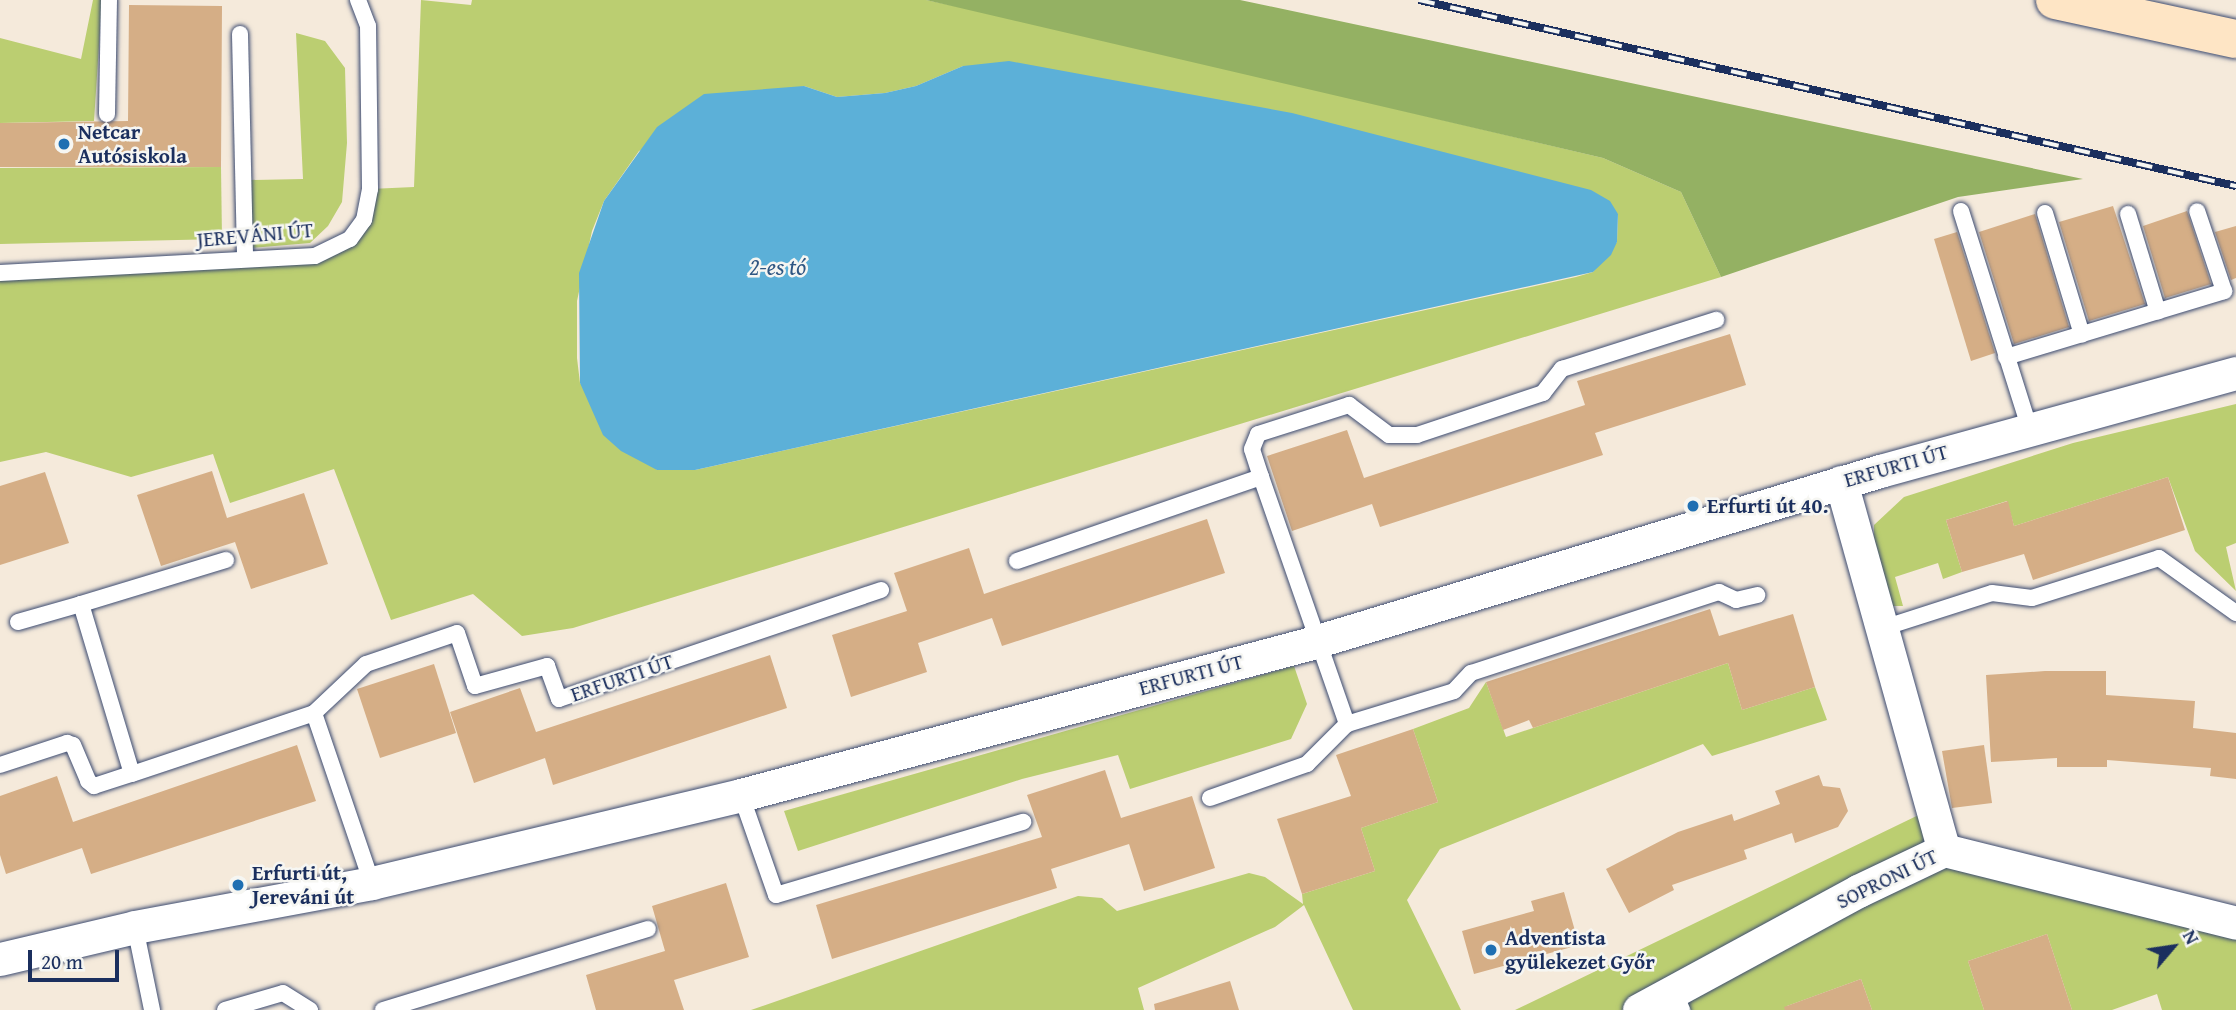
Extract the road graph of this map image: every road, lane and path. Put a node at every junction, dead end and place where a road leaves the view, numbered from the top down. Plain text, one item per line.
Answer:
1 (109, 0) edge
2 (358, 0) edge
3 (2055, 0) edge
4 (240, 34) dead end
5 (2236, 39) edge
6 (107, 114) dead end
7 (1961, 211) dead end
8 (2197, 211) dead end
9 (2045, 213) dead end
10 (2128, 214) dead end
11 (244, 259) junction
12 (0, 273) edge
13 (2158, 312) junction
14 (1716, 320) dead end
15 (2082, 335) junction
16 (2006, 357) junction
17 (2236, 373) edge
18 (2029, 427) junction
19 (1261, 477) junction
20 (1841, 482) junction
21 (226, 560) dead end
22 (1017, 561) dead end
23 (881, 590) dead end
24 (1757, 595) dead end
25 (81, 604) junction
26 (2236, 613) edge
27 (18, 622) dead end
28 (1883, 628) junction
29 (1316, 641) junction
30 (314, 713) junction
31 (1347, 724) junction
32 (0, 765) edge
33 (131, 774) junction
34 (741, 795) junction
35 (1210, 798) dead end
36 (1023, 822) dead end
37 (1944, 850) junction
38 (372, 883) junction
39 (2236, 923) edge
40 (135, 927) junction
41 (648, 929) dead end
42 (0, 958) edge
43 (1678, 1000) edge
44 (152, 1010) edge
45 (225, 1010) edge
46 (310, 1010) edge
47 (383, 1010) edge
48 (1639, 1010) edge

1 - 6 lane
2 - 11 lane, JEREVÁNI ÚT
3 - 5 street
4 - 11 lane
7 - 16 lane
8 - 13 lane
9 - 15 lane
10 - 13 lane
11 - 12 lane, JEREVÁNI ÚT
13 - 15 lane
14 - 19 lane
15 - 16 lane
16 - 18 lane
17 - 18 street, ERFURTI ÚT
18 - 20 street, ERFURTI ÚT
19 - 22 lane
19 - 29 lane
20 - 28 street
20 - 29 street, ERFURTI ÚT
21 - 25 lane
23 - 30 lane, ERFURTI ÚT
24 - 31 lane
25 - 27 lane
25 - 33 lane
26 - 28 lane
28 - 37 street
29 - 31 lane
29 - 34 street, ERFURTI ÚT
30 - 33 lane, ERFURTI ÚT
30 - 38 lane
31 - 35 lane
32 - 33 lane, ERFURTI ÚT
34 - 36 lane
34 - 38 street, ERFURTI ÚT
37 - 39 street, SOPRONI ÚT
37 - 43 street, SOPRONI ÚT
38 - 40 street, ERFURTI ÚT
40 - 42 street, ERFURTI ÚT
40 - 44 lane
41 - 47 lane
43 - 48 street, SOPRONI ÚT
45 - 46 lane

